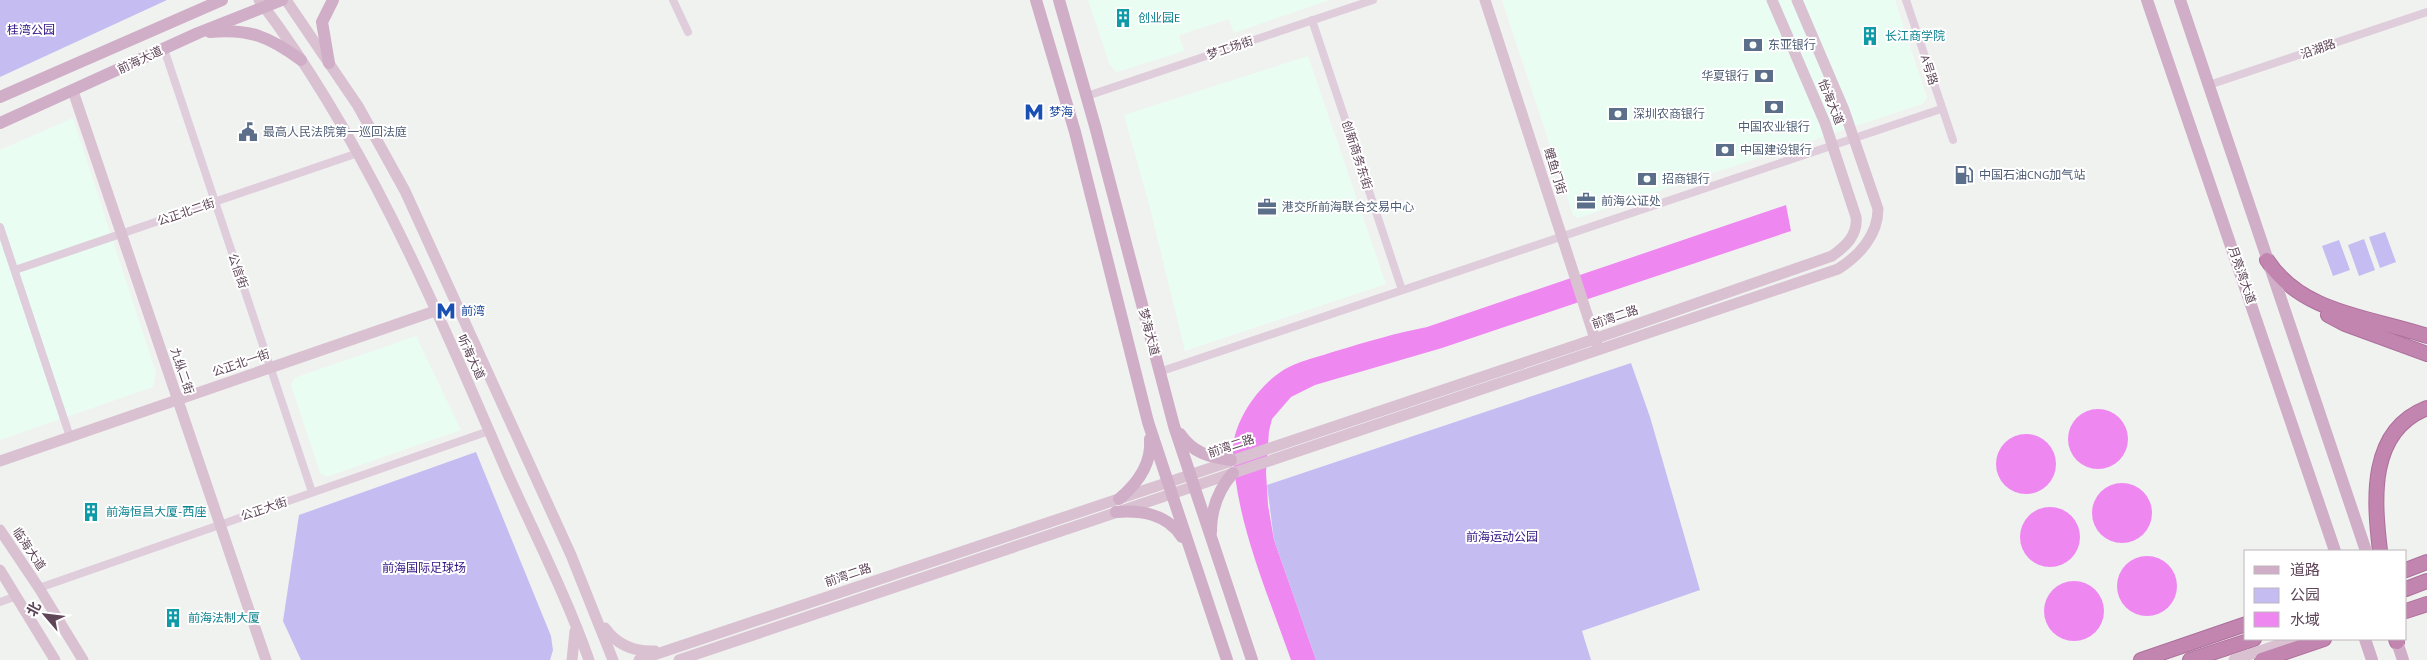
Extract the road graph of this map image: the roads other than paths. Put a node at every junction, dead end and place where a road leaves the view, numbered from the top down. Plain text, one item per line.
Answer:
1 (198, 0) edge
2 (222, 0) edge
3 (282, 0) edge
4 (286, 0) edge
5 (333, 0) edge
6 (673, 0) edge
7 (1036, 0) edge
8 (1059, 0) edge
9 (1373, 0) edge
10 (1485, 0) edge
11 (1772, 0) edge
12 (1797, 0) edge
13 (1906, 0) edge
14 (2147, 0) edge
15 (2180, 0) edge
16 (261, 3) edge
17 (2427, 12) edge
18 (186, 15) junction
19 (1312, 20) junction
20 (688, 32) dead end
21 (198, 33) junction
22 (164, 49) junction
23 (301, 60) junction
24 (329, 62) junction
25 (2209, 85) junction
26 (74, 91) junction
27 (1087, 96) junction
28 (0, 97) edge
29 (1941, 109) junction
30 (0, 123) edge
31 (1854, 138) junction
32 (1953, 140) dead end
33 (1833, 145) junction
34 (358, 153) junction
35 (215, 202) junction
36 (1878, 209) joint
37 (0, 227) edge
38 (121, 234) junction
39 (1562, 236) junction
40 (1832, 256) joint
41 (2267, 260) junction
42 (15, 270) junction
43 (1402, 290) junction
44 (2301, 294) junction
45 (435, 311) junction
46 (2427, 336) edge
47 (1597, 344) junction
48 (2427, 354) edge
49 (271, 368) junction
50 (1159, 372) junction
51 (178, 400) junction
52 (2427, 408) edge
53 (1148, 422) junction
54 (1174, 426) junction
55 (489, 430) junction
56 (70, 437) junction
57 (0, 461) edge
58 (1232, 467) junction
59 (1191, 480) junction
60 (1168, 488) junction
61 (312, 492) junction
62 (1119, 498) junction
63 (1116, 512) junction
64 (220, 524) junction
65 (0, 530) edge
66 (1187, 545) junction
67 (1214, 549) junction
68 (2335, 550) edge
69 (2366, 550) edge
70 (2380, 550) edge
71 (2427, 562) edge
72 (0, 570) edge
73 (2407, 570) edge
74 (2427, 582) edge
75 (39, 588) junction
76 (2407, 588) edge
77 (17, 596) junction
78 (0, 602) edge
79 (2427, 604) edge
80 (2407, 611) edge
81 (598, 618) junction
82 (575, 624) junction
83 (2244, 625) edge
84 (2251, 640) edge
85 (2292, 640) edge
86 (2321, 640) edge
87 (2365, 640) edge
88 (2396, 640) edge
89 (667, 650) junction
90 (55, 660) edge
91 (83, 660) edge
92 (266, 660) edge
93 (572, 660) edge
94 (589, 660) edge
95 (613, 660) edge
96 (639, 660) edge
97 (679, 660) edge
98 (1227, 660) edge
99 (1252, 660) edge
100 (2141, 660) edge
101 (2190, 660) edge
102 (2234, 660) edge
103 (2262, 660) edge
104 (2372, 660) edge
105 (2403, 660) edge

1 - 18 main road
2 - 18 main road, 前海大道
3 - 16 main road, 前海大道
4 - 24 street, 听海大道
5 - 24 main road
6 - 20 street
7 - 53 main road, 梦海大道
8 - 27 main road, 梦海大道
9 - 19 street, 梦工场街
10 - 39 street, 鲤鱼门街
11 - 33 street, 怡海大道
12 - 31 street, 怡海大道
13 - 29 street, A号路
14 - 68 main road, 月亮湾大道
15 - 25 main road
16 - 21 main road, 前海大道
16 - 23 street, 听海大道
17 - 25 street, 沿湖路
18 - 28 main road, 前海大道
19 - 27 street, 梦工场街
19 - 43 street, 创新商务东街
21 - 22 main road, 前海大道
21 - 23 main road
22 - 26 main road, 前海大道
22 - 35 street, 公信街
23 - 34 street, 听海大道
24 - 81 street, 听海大道
25 - 41 main road
26 - 30 main road, 前海大道
26 - 38 street, 九纵二街
27 - 50 main road, 梦海大道
29 - 31 street
29 - 32 street, A号路
31 - 33 street
31 - 36 street, 怡海大道
33 - 39 street
33 - 40 street, 怡海大道
34 - 35 street, 公正北二街
34 - 45 street, 听海大道
35 - 38 street, 公正北二街
35 - 49 street, 公信街
36 - 47 street, 前湾二路
37 - 42 street
38 - 42 street, 公正北二街
38 - 51 street, 九纵二街
39 - 43 street
39 - 47 street, 鲤鱼门街
40 - 47 street, 前湾二路
41 - 44 highway
41 - 69 main road
42 - 56 street
43 - 50 street
44 - 46 highway
44 - 48 highway
45 - 49 street, 公正北一街
45 - 55 street, 听海大道
47 - 58 street, 前湾二路
47 - 58 street, 前湾二路
49 - 51 street, 公正北一街
49 - 61 street, 公信街
50 - 54 main road, 梦海大道
51 - 56 street, 公正北一街
51 - 64 street, 九纵二街
52 - 70 highway
53 - 60 main road, 梦海大道
53 - 62 main road
54 - 58 main road
54 - 59 main road, 梦海大道
55 - 61 street, 公正大街
55 - 82 street, 听海大道
56 - 57 street, 公正北一街
58 - 59 street, 前湾二路
58 - 67 main road
59 - 60 street, 前湾二路
59 - 67 main road, 梦海大道
60 - 62 street, 前湾二路
60 - 63 street, 前湾二路
60 - 66 main road, 梦海大道
61 - 64 street, 公正大街
62 - 89 street, 前湾二路
63 - 66 main road
63 - 97 street, 前湾二路
64 - 75 street, 公正大街
64 - 92 street, 九纵二街
65 - 75 street, 临海大道
66 - 98 main road, 梦海大道
67 - 99 main road, 梦海大道
71 - 73 highway
72 - 77 street
74 - 76 highway
75 - 91 street, 临海大道
77 - 78 street
77 - 90 street
79 - 80 highway
81 - 89 street
81 - 95 street, 听海大道
82 - 93 street
82 - 94 street, 听海大道
83 - 100 highway
84 - 101 highway
85 - 102 street
86 - 103 highway
87 - 104 main road
88 - 105 main road
89 - 96 street, 前湾二路

